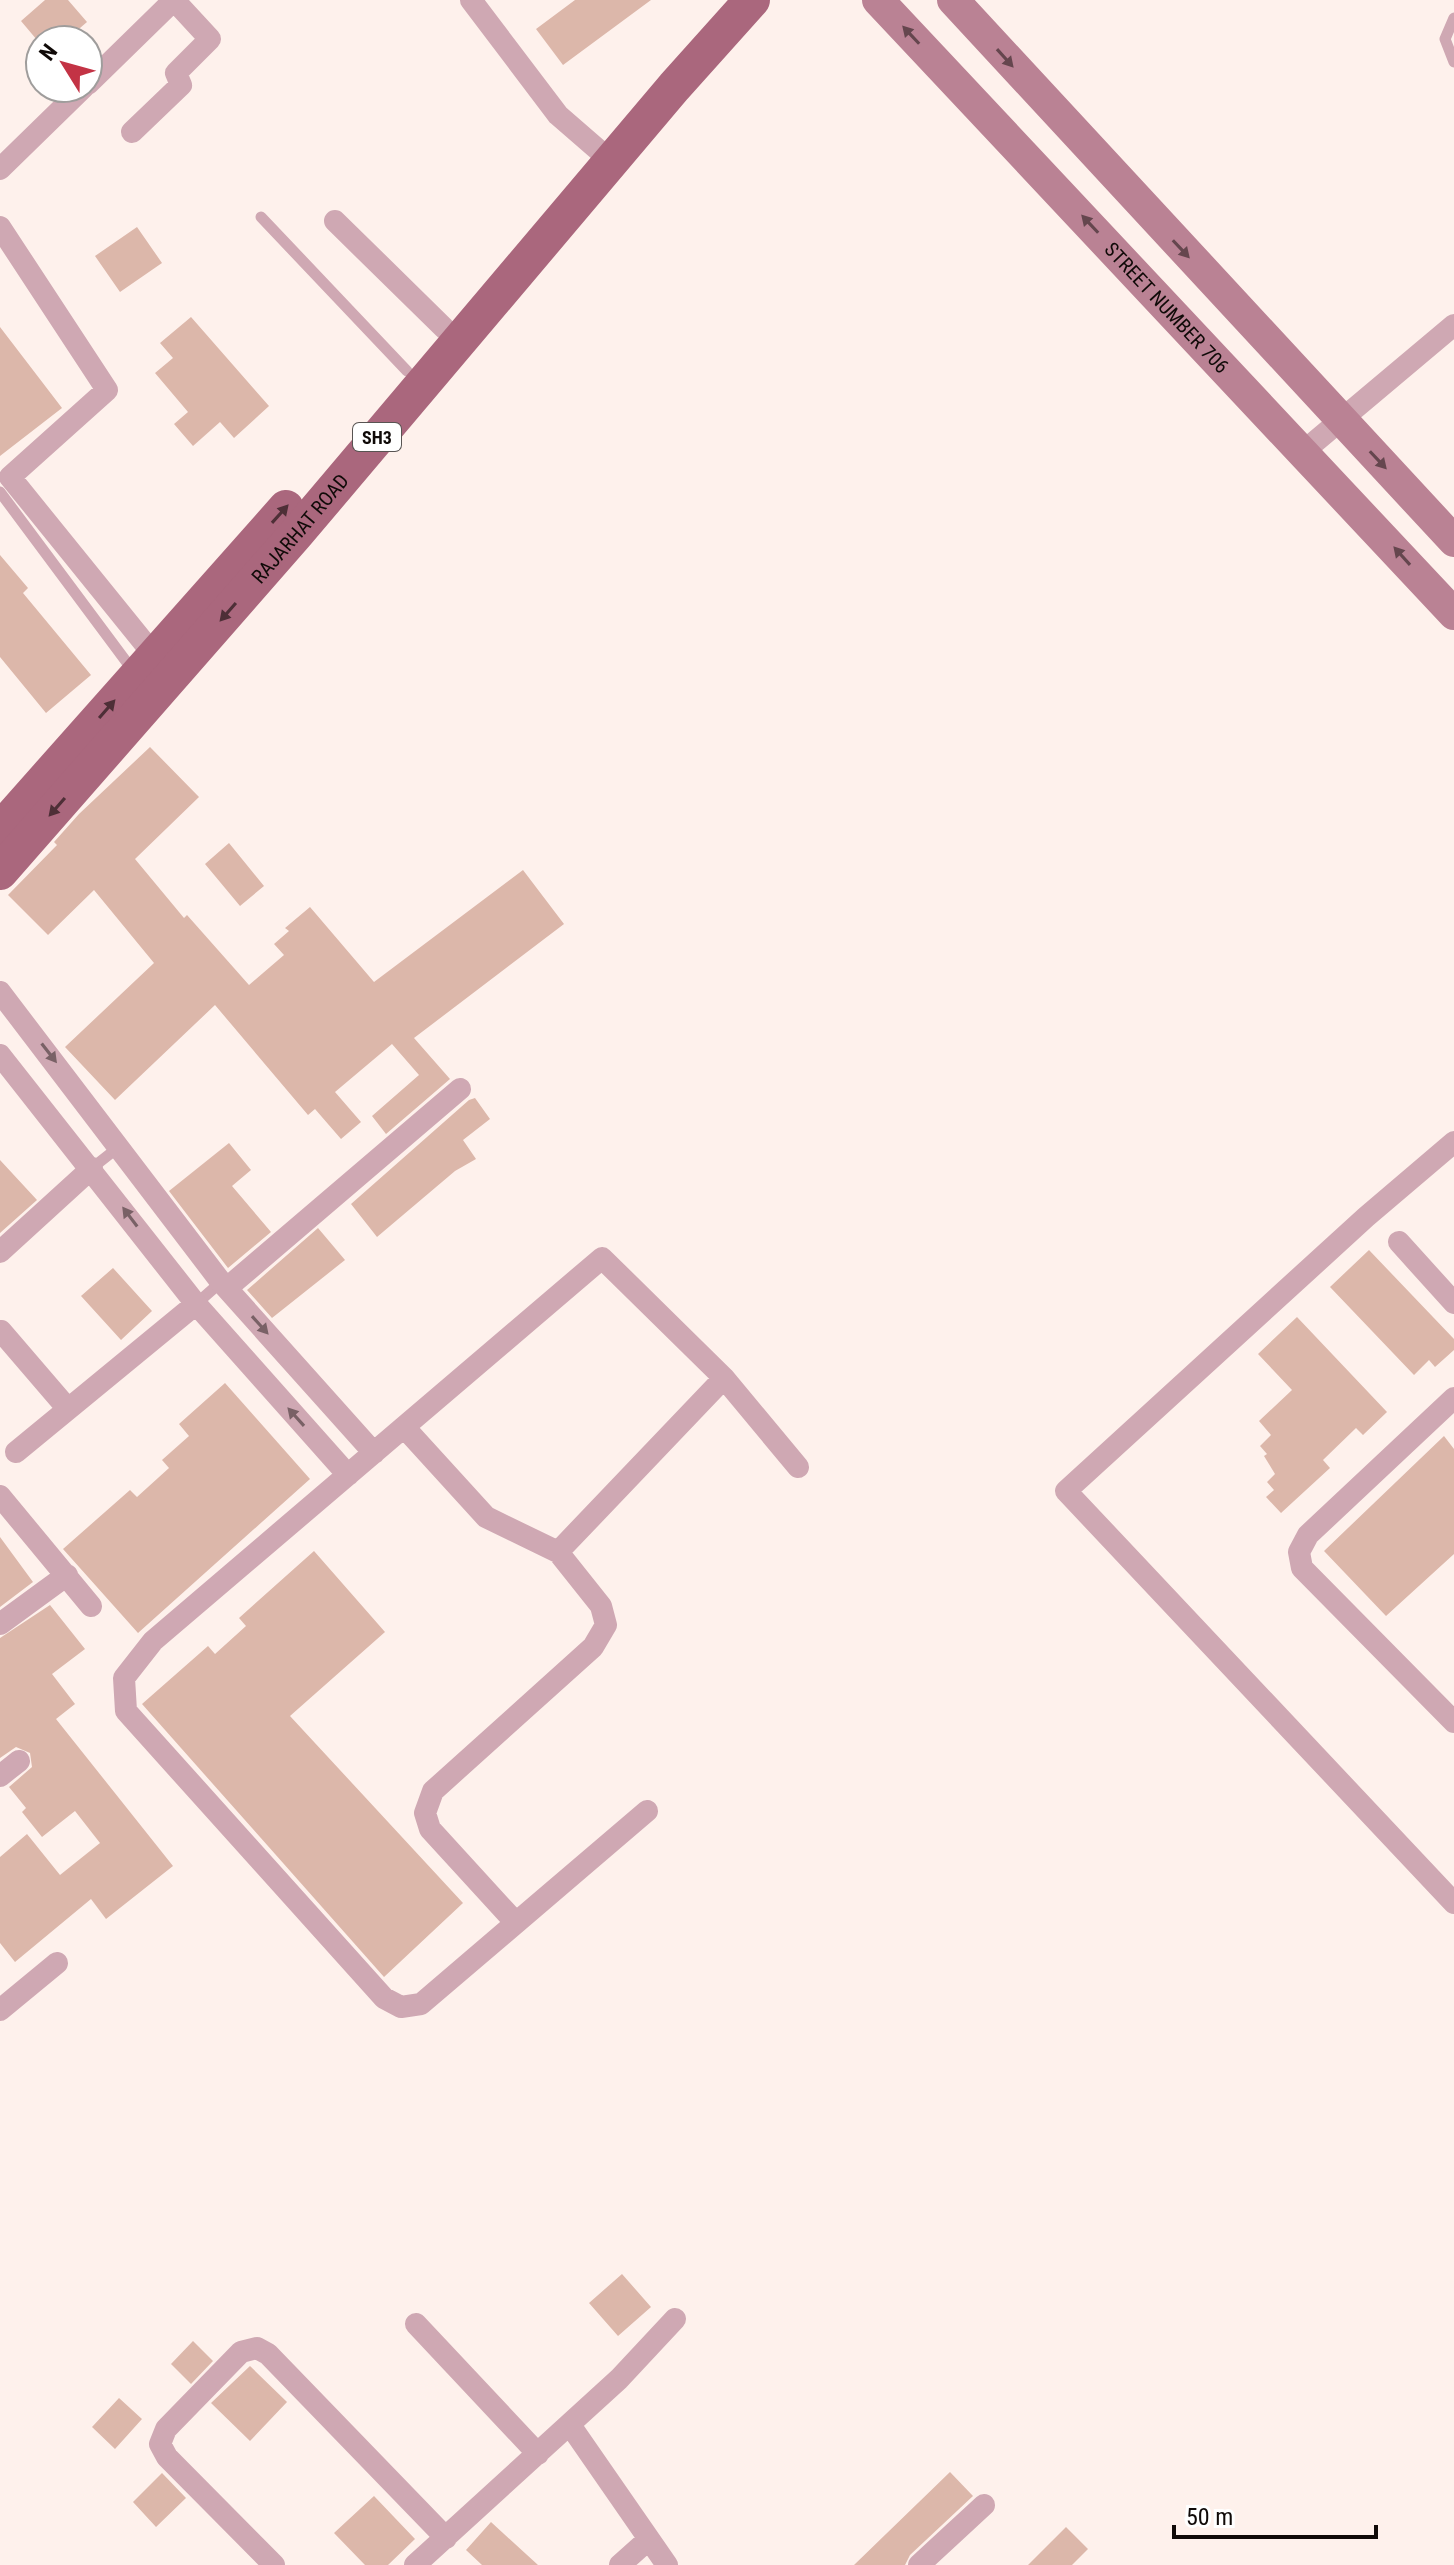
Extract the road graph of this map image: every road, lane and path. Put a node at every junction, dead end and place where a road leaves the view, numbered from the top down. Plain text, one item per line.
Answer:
1 (174, 0) edge
2 (471, 0) edge
3 (722, 0) edge
4 (752, 0) edge
5 (878, 0) edge
6 (953, 0) edge
7 (1454, 18) edge
8 (1454, 62) edge
9 (104, 68) edge
10 (67, 104) edge
11 (132, 132) dead end
12 (604, 155) junction
13 (0, 169) edge
14 (261, 217) dead end
15 (335, 221) dead end
16 (0, 227) edge
17 (1454, 325) edge
18 (444, 328) junction
19 (407, 371) junction
20 (1341, 420) junction
21 (1304, 451) junction
22 (0, 492) edge
23 (1454, 541) edge
24 (1454, 614) edge
25 (145, 665) junction
26 (0, 830) edge
27 (0, 872) edge
28 (0, 992) edge
29 (8, 1019) edge
30 (0, 1055) edge
31 (460, 1089) dead end
32 (1454, 1142) edge
33 (121, 1146) junction
34 (92, 1168) junction
35 (1399, 1242) dead end
36 (0, 1252) edge
37 (224, 1285) junction
38 (1454, 1303) edge
39 (196, 1304) junction
40 (1, 1331) edge
41 (724, 1378) junction
42 (1454, 1398) edge
43 (68, 1409) junction
44 (404, 1427) junction
45 (16, 1452) dead end
46 (374, 1453) junction
47 (798, 1467) dead end
48 (348, 1475) junction
49 (0, 1496) edge
50 (558, 1552) junction
51 (67, 1575) junction
52 (91, 1606) dead end
53 (0, 1624) edge
54 (1454, 1722) edge
55 (19, 1761) dead end
56 (0, 1776) edge
57 (647, 1811) dead end
58 (1454, 1903) edge
59 (516, 1923) junction
60 (57, 1963) dead end
61 (0, 2010) edge
62 (675, 2319) dead end
63 (416, 2324) dead end
64 (570, 2425) junction
65 (538, 2454) junction
66 (984, 2505) dead end
67 (446, 2538) junction
68 (649, 2539) junction
69 (274, 2565) edge
70 (415, 2565) edge
71 (620, 2565) edge
72 (667, 2565) edge
73 (919, 2565) edge

1 - 9 street
1 - 11 street
2 - 12 street
3 - 12 main road, RAJARHAT ROAD / SH3
4 - 12 main road, RAJARHAT ROAD / SH3
21 -> 5 street, STREET NUMBER 706
6 -> 20 street
7 - 8 lane
10 - 13 street
12 - 18 main road, RAJARHAT ROAD / SH3
12 -> 27 main road, RAJARHAT ROAD / SH3
14 - 19 lane
15 - 18 street
16 - 25 street
17 - 20 street
18 - 19 main road, RAJARHAT ROAD / SH3
25 -> 19 main road, RAJARHAT ROAD / SH3
20 - 21 street
20 -> 23 street
24 -> 21 street, STREET NUMBER 706
22 - 25 lane
26 -> 25 main road, RAJARHAT ROAD / SH3
28 - 29 street
29 -> 33 street
30 - 34 street
31 - 37 street
32 - 58 street
33 - 34 lane
33 - 37 street
34 - 36 street
39 -> 34 street
35 - 38 street
37 - 39 lane
37 -> 46 street
39 - 43 street
48 -> 39 street
40 - 43 street
41 - 44 street
41 - 47 street
41 - 50 street
42 - 54 street
43 - 45 street
44 - 46 street
44 - 50 street
46 - 48 street
48 - 59 street
49 - 51 street
50 - 59 street
51 - 52 street
51 - 53 street
55 - 56 street
57 - 59 street
60 - 61 street
62 - 64 street
63 - 65 street
64 - 65 street
64 - 68 street
65 - 67 street
66 - 73 street
67 - 69 street
67 - 70 street
68 - 71 street
68 - 72 street

